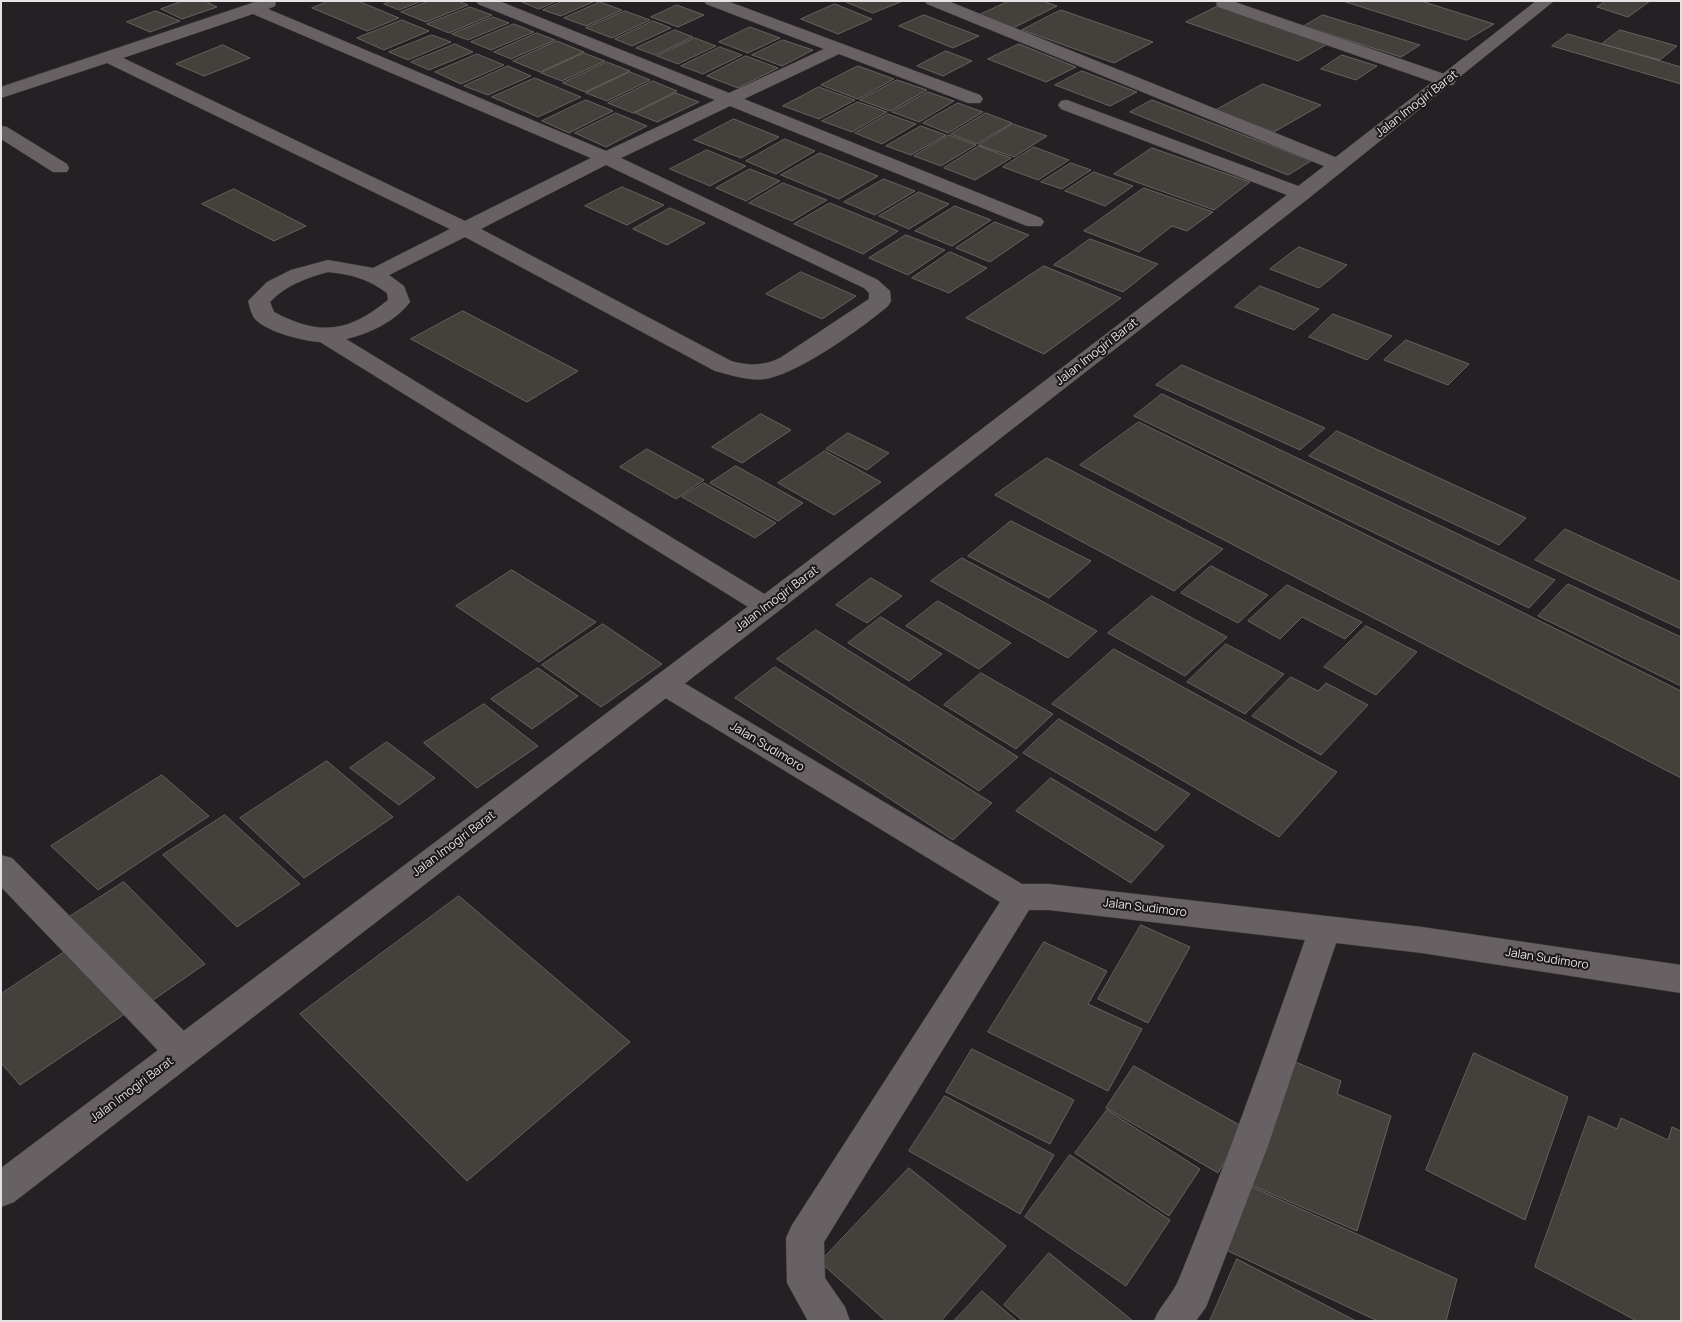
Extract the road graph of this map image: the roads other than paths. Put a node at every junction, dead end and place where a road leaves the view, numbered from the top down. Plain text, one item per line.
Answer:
1 (273, 1) edge
2 (484, 1) edge
3 (712, 1) edge
4 (932, 1) edge
5 (974, 1) edge
6 (1546, 1) edge
7 (1224, 4) dead end
8 (253, 8) junction
9 (953, 10) junction
10 (837, 48) junction
11 (108, 57) junction
12 (1447, 81) junction
13 (1, 93) edge
14 (974, 99) dead end
15 (729, 100) junction
16 (1067, 105) dead end
17 (1, 131) edge
18 (606, 158) junction
19 (1338, 165) junction
20 (60, 168) dead end
21 (1302, 194) junction
22 (1034, 222) dead end
23 (466, 228) junction
24 (376, 274) junction
25 (328, 336) junction
26 (767, 607) junction
27 (664, 684) junction
28 (1, 867) edge
29 (1020, 897) junction
30 (1325, 929) junction
31 (1681, 979) edge
32 (182, 1052) junction
33 (1, 1190) edge
34 (831, 1321) edge
35 (1173, 1321) edge

1 - 8 street
2 - 15 street
3 - 10 street
4 - 9 street
5 - 9 street
6 - 12 street, Jalan Imogiri Barat
7 - 12 street
8 - 11 street
8 - 18 street
9 - 19 street
10 - 14 street
10 - 15 street
11 - 13 street
11 - 23 street
12 - 19 street, Jalan Imogiri Barat
15 - 18 street
15 - 22 street
16 - 21 street
17 - 20 street
18 - 23 street
18 - 23 street
19 - 21 street, Jalan Imogiri Barat
21 - 26 street, Jalan Imogiri Barat
23 - 24 street
24 - 25 street
24 - 25 street
25 - 26 street
26 - 27 street, Jalan Imogiri Barat
27 - 29 street, Jalan Sudimoro
27 - 32 street, Jalan Imogiri Barat
28 - 32 street
29 - 30 street, Jalan Sudimoro
29 - 34 street
30 - 31 street, Jalan Sudimoro
30 - 35 street
32 - 33 street, Jalan Imogiri Barat

